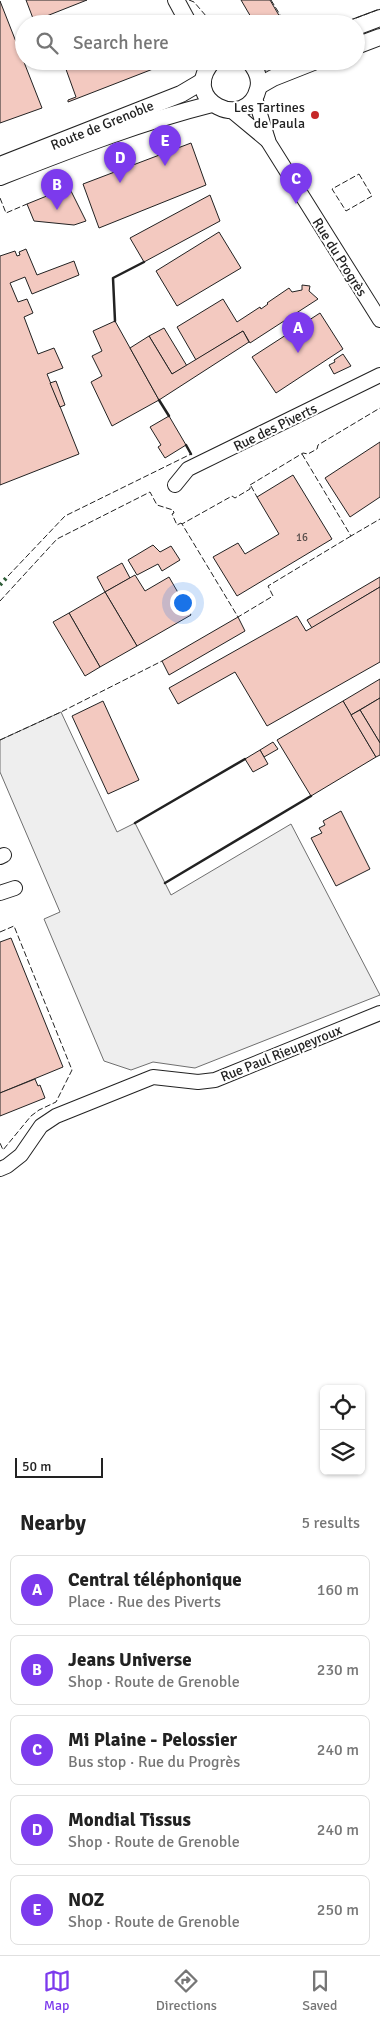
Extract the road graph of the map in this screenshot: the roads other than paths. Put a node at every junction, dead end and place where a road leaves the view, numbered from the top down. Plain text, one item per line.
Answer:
1 (380, 18) edge
2 (365, 24) edge
3 (380, 37) edge
4 (365, 43) edge
5 (205, 70) edge
6 (207, 70) edge
7 (256, 70) edge
8 (293, 70) edge
9 (257, 92) junction
10 (212, 104) junction
11 (232, 111) junction
12 (269, 143) junction
13 (0, 165) edge
14 (0, 177) edge
15 (380, 320) edge
16 (380, 375) edge
17 (175, 485) dead end
18 (15, 888) dead end
19 (0, 893) edge
20 (380, 1013) edge
21 (0, 1169) edge

1 - 2 main road
3 - 4 main road
5 - 13 main road, Route de Grenoble
6 - 10 main road
7 - 9 main road
8 - 9 main road
9 - 11 main road
9 - 12 street, Rue du Progrès
10 - 11 main road
10 - 14 main road, Route de Grenoble
11 - 12 street, Rue du Progrès
12 - 15 street, Rue du Progrès
16 - 17 street, Rue des Piverts
18 - 19 street
20 - 21 street, Rue Paul Rieupeyroux

